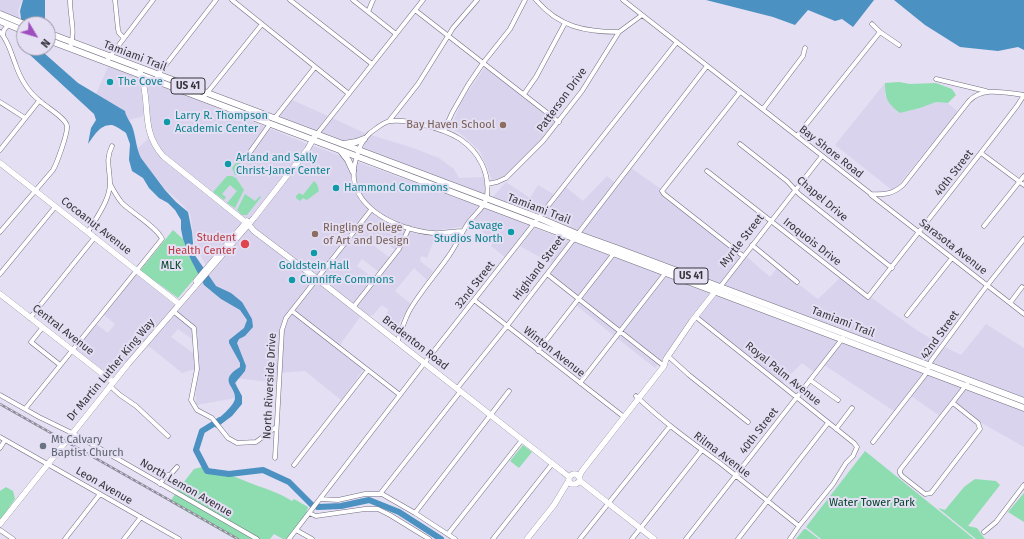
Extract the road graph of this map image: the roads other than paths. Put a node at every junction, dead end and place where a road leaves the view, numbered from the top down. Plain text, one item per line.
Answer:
1 (70, 0) edge
2 (115, 0) edge
3 (153, 0) edge
4 (216, 0) edge
5 (232, 0) edge
6 (290, 0) edge
7 (353, 0) edge
8 (372, 0) edge
9 (423, 0) edge
10 (477, 0) edge
11 (525, 0) edge
12 (536, 0) edge
13 (623, 0) edge
14 (415, 10) junction
15 (368, 12) junction
16 (0, 14) edge
17 (642, 15) junction
18 (0, 21) edge
19 (16, 23) edge
20 (565, 23) junction
21 (262, 24) junction
22 (872, 24) dead end
23 (8, 25) junction
24 (16, 26) edge
25 (619, 32) junction
26 (880, 32) junction
27 (1, 34) edge
28 (396, 34) junction
29 (448, 35) junction
30 (56, 37) edge
31 (123, 37) junction
32 (56, 42) edge
33 (676, 42) junction
34 (71, 45) junction
35 (899, 45) dead end
36 (805, 48) dead end
37 (108, 59) junction
38 (483, 62) junction
39 (372, 64) junction
40 (708, 66) junction
41 (137, 67) junction
42 (315, 67) junction
43 (132, 71) junction
44 (141, 75) junction
45 (156, 77) junction
46 (936, 80) dead end
47 (144, 86) junction
48 (989, 91) junction
49 (740, 92) junction
50 (349, 94) junction
51 (524, 94) junction
52 (1024, 95) edge
53 (205, 96) junction
54 (39, 101) junction
55 (0, 102) edge
56 (764, 109) junction
57 (26, 118) junction
58 (272, 121) junction
59 (389, 121) junction
60 (559, 122) junction
61 (444, 131) junction
62 (798, 136) junction
63 (315, 137) junction
64 (364, 139) junction
65 (740, 144) dead end
66 (112, 146) dead end
67 (341, 147) junction
68 (0, 150) edge
69 (357, 153) junction
70 (981, 153) junction
71 (248, 155) dead end
72 (822, 156) junction
73 (0, 163) edge
74 (353, 171) junction
75 (707, 171) dead end
76 (1024, 176) edge
77 (1020, 182) junction
78 (110, 184) junction
79 (487, 184) junction
80 (1024, 185) edge
81 (795, 189) junction
82 (35, 191) junction
83 (871, 194) junction
84 (485, 202) junction
85 (55, 207) junction
86 (371, 210) junction
87 (537, 221) junction
88 (770, 221) junction
89 (247, 223) junction
90 (984, 226) dead end
91 (409, 228) junction
92 (464, 231) junction
93 (0, 232) edge
94 (88, 232) junction
95 (920, 233) junction
96 (576, 236) junction
97 (95, 238) junction
98 (1024, 239) edge
99 (752, 245) junction
100 (615, 251) junction
101 (743, 256) junction
102 (952, 258) junction
103 (892, 268) junction
104 (136, 270) junction
105 (668, 270) junction
106 (0, 274) edge
107 (547, 274) junction
108 (318, 278) junction
109 (797, 282) dead end
110 (987, 286) junction
111 (1022, 287) dead end
112 (718, 289) junction
113 (0, 294) edge
114 (868, 297) joint
115 (579, 299) junction
116 (474, 300) junction
117 (1010, 303) junction
118 (179, 304) junction
119 (355, 305) junction
120 (173, 311) junction
121 (292, 311) junction
122 (1024, 314) edge
123 (907, 315) dead end
124 (696, 317) junction
125 (30, 318) junction
126 (507, 326) junction
127 (43, 328) junction
128 (620, 331) junction
129 (844, 337) junction
130 (398, 340) junction
131 (71, 350) junction
132 (538, 351) junction
133 (667, 358) junction
134 (425, 362) junction
135 (60, 365) junction
136 (662, 365) junction
137 (928, 368) junction
138 (368, 370) junction
139 (810, 380) junction
140 (580, 383) junction
141 (967, 383) junction
142 (112, 384) junction
143 (459, 389) junction
144 (509, 391) dead end
145 (0, 395) edge
146 (400, 395) junction
147 (638, 397) junction
148 (796, 397) junction
149 (838, 400) dead end
150 (1024, 401) edge
151 (952, 403) junction
152 (852, 408) dead end
153 (1024, 408) edge
154 (25, 409) junction
155 (491, 414) junction
156 (622, 416) junction
157 (748, 422) dead end
158 (828, 423) junction
159 (670, 426) junction
160 (276, 427) junction
161 (836, 429) junction
162 (72, 433) junction
163 (168, 436) dead end
164 (0, 438) edge
165 (5, 440) junction
166 (522, 440) junction
167 (873, 442) dead end
168 (0, 448) edge
169 (702, 450) junction
170 (275, 458) dead end
171 (47, 464) junction
172 (552, 464) junction
173 (294, 465) dead end
174 (177, 468) dead end
175 (735, 475) junction
176 (571, 476) junction
177 (577, 482) junction
178 (160, 484) junction
179 (1024, 485) edge
180 (100, 494) junction
181 (380, 494) junction
182 (320, 499) junction
183 (768, 501) junction
184 (607, 505) junction
185 (554, 506) junction
186 (309, 513) junction
187 (415, 513) junction
188 (141, 517) junction
189 (0, 524) edge
190 (799, 526) junction
191 (0, 530) edge
192 (296, 530) junction
193 (640, 530) junction
194 (984, 532) dead end
195 (448, 534) junction
196 (12, 539) edge
197 (65, 539) edge
198 (124, 539) edge
199 (178, 539) edge
200 (257, 539) edge
201 (289, 539) edge
202 (312, 539) edge
203 (429, 539) edge
204 (455, 539) edge
205 (493, 539) edge
206 (527, 539) edge
207 (580, 539) edge
208 (632, 539) edge
209 (649, 539) edge
210 (654, 539) edge
211 (686, 539) edge
212 (738, 539) edge
213 (790, 539) edge

1 - 34 street
2 - 31 street
3 - 31 street
4 - 45 street
5 - 21 street
6 - 39 street
7 - 15 street
8 - 15 street
9 - 14 street
10 - 29 street
11 - 38 street
12 - 20 street
13 - 17 street, Bay Shore Road
14 - 28 street
14 - 29 street
15 - 28 street
16 - 19 main road
17 - 25 street, Patterson Drive
17 - 33 street, Bay Shore Road
18 - 23 main road
20 - 25 street
20 - 51 street
21 - 42 street
21 - 53 street
22 - 26 street
23 - 24 main road
23 - 27 street
25 - 60 street, Patterson Drive
26 - 35 street
26 - 62 street
27 - 54 street
28 - 39 street
29 - 38 street
29 - 59 street
30 - 34 main road, Tamiami Trail / US 41
31 - 37 street
32 - 34 main road, Tamiami Trail / US 41
33 - 40 street, Bay Shore Road
33 - 87 street, 32nd Street
34 - 37 main road, Tamiami Trail / US 41
36 - 56 street
37 - 41 main road, Tamiami Trail / US 41
37 - 43 main road, Tamiami Trail / US 41
38 - 51 street
38 - 61 street
39 - 50 street
40 - 49 street, Bay Shore Road
40 - 96 street, Highland Street
41 - 44 street, Bradenton Road
41 - 45 main road, Tamiami Trail / US 41
42 - 50 street
42 - 58 street
43 - 44 main road, Tamiami Trail / US 41
43 - 47 street
44 - 45 main road, Tamiami Trail / US 41
44 - 47 street, Bradenton Road
45 - 53 main road, Tamiami Trail / US 41
46 - 48 street
47 - 89 street, Bradenton Road
48 - 52 street
48 - 83 street
49 - 56 street, Bay Shore Road
49 - 101 street
50 - 63 street
51 - 60 street
52 - 70 street, 40th Street
53 - 58 main road, Tamiami Trail / US 41
53 - 58 main road, Tamiami Trail / US 41
54 - 57 street
54 - 82 street
55 - 57 street
56 - 62 street, Bay Shore Road
57 - 68 street
58 - 63 main road, Tamiami Trail / US 41
58 - 63 main road, Tamiami Trail / US 41
58 - 71 street
59 - 61 street
59 - 64 street
60 - 79 street, Patterson Drive
61 - 79 street
62 - 72 street, Bay Shore Road
63 - 67 main road, Tamiami Trail / US 41
63 - 89 street, Dr Martin Luther King Way
64 - 67 main road
64 - 69 street
65 - 81 street, Chapel Drive
66 - 78 street
67 - 69 main road, Tamiami Trail / US 41
67 - 74 main road
69 - 74 street
69 - 84 main road, Tamiami Trail / US 41
70 - 77 street
70 - 95 street, 40th Street
72 - 81 street, Myrtle Street
72 - 83 street, Bay Shore Road
73 - 82 street, Cocoanut Avenue
74 - 86 street
75 - 88 street, Iroquois Drive
76 - 77 street
77 - 80 street
77 - 90 street
78 - 94 street
78 - 104 street
79 - 84 street
81 - 88 street, Myrtle Street
81 - 103 street, Chapel Drive
82 - 85 street, Cocoanut Avenue
82 - 93 street
83 - 95 street, Sarasota Avenue
84 - 87 main road, Tamiami Trail / US 41
84 - 92 street
85 - 94 street, Cocoanut Avenue
85 - 106 street
86 - 91 street
86 - 108 street, North Riverside Drive
87 - 96 main road, Tamiami Trail / US 41
87 - 116 street, 32nd Street
88 - 99 street, Myrtle Street
88 - 114 street, Iroquois Drive
89 - 108 street, Bradenton Road
89 - 118 street, Dr Martin Luther King Way
91 - 92 street
91 - 119 street
92 - 130 street
94 - 97 street, Cocoanut Avenue
95 - 102 street, Sarasota Avenue
95 - 103 street, 40th Street
96 - 100 main road, Tamiami Trail / US 41
96 - 107 street, Highland Street
97 - 104 street, Cocoanut Avenue
97 - 125 street
98 - 110 street, 42nd Street
99 - 101 street, Myrtle Street
99 - 109 street
100 - 105 main road, Tamiami Trail / US 41
100 - 115 street
101 - 112 street, Myrtle Street
102 - 110 street, Sarasota Avenue
102 - 123 street
103 - 114 street, 40th Street
104 - 118 street, Cocoanut Avenue
104 - 131 street
105 - 112 main road, Tamiami Trail / US 41
105 - 128 street
107 - 115 street
107 - 126 street, Highland Street
108 - 119 street, Bradenton Road
108 - 121 street, North Riverside Drive
108 - 130 street, Bradenton Road
110 - 117 street, Sarasota Avenue
110 - 137 street, 42nd Street
111 - 117 street
112 - 124 street, Myrtle Street
112 - 129 main road, Tamiami Trail / US 41
113 - 125 street, Central Avenue
115 - 128 street
115 - 132 street
116 - 126 street, Winton Avenue
116 - 134 street, 32nd Street
117 - 122 street, Sarasota Avenue
118 - 120 street, Dr Martin Luther King Way
119 - 130 street, Bradenton Road
120 - 142 street, Dr Martin Luther King Way
120 - 160 street
121 - 138 street
121 - 160 street, North Riverside Drive
124 - 133 street, Myrtle Street
124 - 148 street, Royal Palm Avenue
125 - 127 street, Central Avenue
126 - 132 street, Winton Avenue
126 - 143 street, Highland Street
127 - 131 street, Central Avenue
127 - 135 street
128 - 136 street
128 - 140 street
129 - 137 main road, Tamiami Trail / US 41
129 - 139 street, 40th Street
130 - 134 street, Bradenton Road
131 - 135 street
131 - 142 street, Central Avenue
132 - 140 street, Winton Avenue
133 - 136 street, Myrtle Street
133 - 157 street
134 - 143 street, Bradenton Road
134 - 146 street, 32nd Street
135 - 154 street
136 - 147 street, Myrtle Street
137 - 141 main road, Tamiami Trail / US 41
137 - 167 street, 42nd Street
138 - 146 street
138 - 173 street
139 - 148 street, 40th Street
139 - 149 street
140 - 156 street, Winton Avenue
141 - 150 main road, Tamiami Trail / US 41
141 - 151 street
141 - 153 main road, Tamiami Trail / US 41
142 - 162 street, Dr Martin Luther King Way
142 - 163 street, Central Avenue
143 - 155 street, Bradenton Road
143 - 181 street, Highland Street
144 - 155 street
145 - 154 street, North Lemon Avenue
146 - 182 street, 32nd Street
147 - 156 street, Myrtle Street
147 - 159 street, Rilma Avenue
148 - 158 street, Royal Palm Avenue
148 - 175 street, 40th Street
151 - 151 street
152 - 161 street
154 - 162 street, North Lemon Avenue
155 - 166 street, Bradenton Road
155 - 176 street, Bradenton Road
155 - 187 street
156 - 176 street, Myrtle Street
156 - 177 street, Myrtle Street
158 - 161 street, Royal Palm Avenue
158 - 183 street
159 - 169 street, Rilma Avenue
159 - 184 street
160 - 170 street, North Riverside Drive
161 - 190 street, Royal Palm Avenue
162 - 171 street, Dr Martin Luther King Way
162 - 178 street, North Lemon Avenue
164 - 165 street, Leon Avenue
165 - 168 street
165 - 171 street, Leon Avenue
166 - 172 street, Bradenton Road
166 - 195 street
169 - 175 street, Rilma Avenue
169 - 193 street
171 - 180 street, Leon Avenue
171 - 189 street, Dr Martin Luther King Way
172 - 176 street, Bradenton Road
172 - 205 street
174 - 178 street
175 - 183 street, Rilma Avenue
175 - 211 street, 40th Street
176 - 177 street, Bradenton Road
176 - 177 street, Bradenton Road
176 - 185 street, Myrtle Street
177 - 184 street, Bradenton Road
177 - 185 street, Myrtle Street
178 - 200 street, North Lemon Avenue
179 - 194 street
180 - 188 street, Leon Avenue
180 - 197 street
181 - 182 street
181 - 187 street
182 - 186 street, 32nd Street
183 - 190 street, Rilma Avenue
183 - 212 street
184 - 193 street, Bradenton Road
184 - 207 street
185 - 206 street, Myrtle Street
186 - 192 street, 32nd Street
186 - 203 street
187 - 195 street
188 - 198 street
188 - 199 street, Leon Avenue
190 - 213 street
191 - 196 street
192 - 201 street, 32nd Street
192 - 202 street
193 - 208 street
193 - 209 street, Bradenton Road
193 - 210 street, Bradenton Road
195 - 204 street

